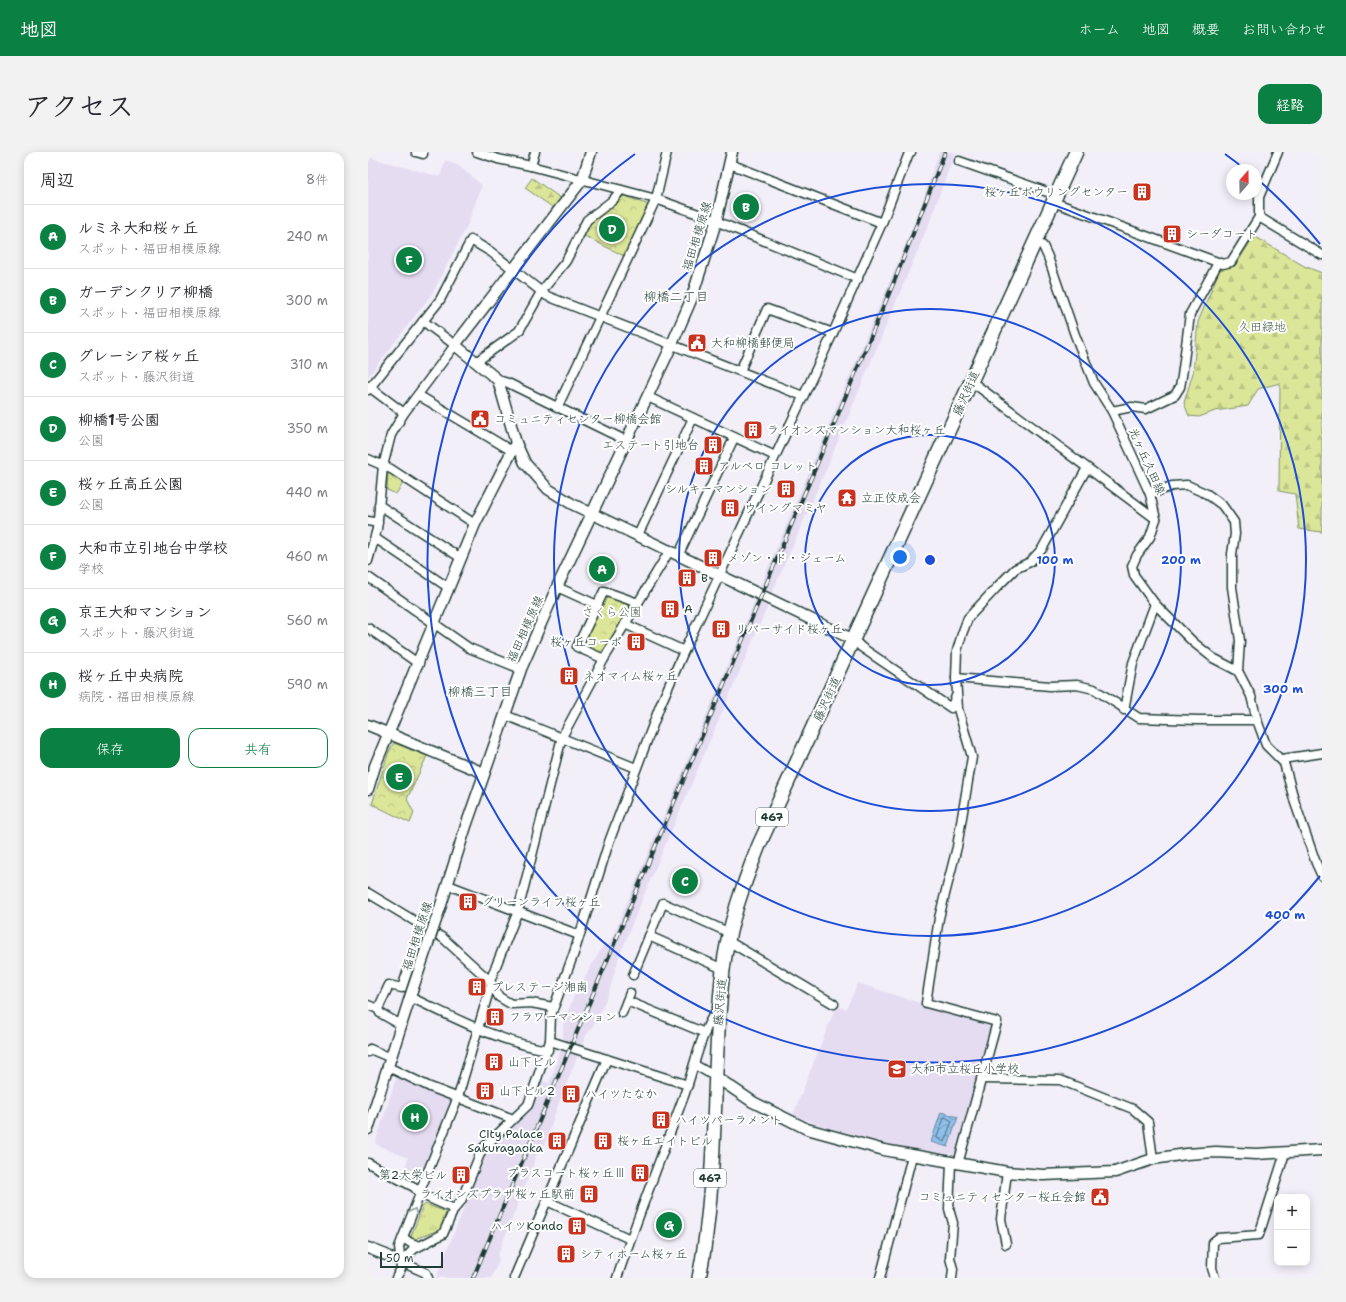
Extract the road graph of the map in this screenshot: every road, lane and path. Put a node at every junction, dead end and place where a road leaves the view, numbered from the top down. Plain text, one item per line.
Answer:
1 (477, 152) edge
2 (535, 152) edge
3 (592, 152) edge
4 (667, 152) edge
5 (732, 152) edge
6 (908, 152) edge
7 (1076, 152) edge
8 (1278, 152) edge
9 (959, 161) dead end
10 (730, 164) junction
11 (531, 166) junction
12 (582, 180) junction
13 (621, 190) junction
14 (1055, 198) junction
15 (656, 199) junction
16 (1259, 217) junction
17 (716, 222) junction
18 (882, 223) junction
19 (1036, 241) junction
20 (1322, 255) edge
21 (1218, 263) junction
22 (513, 269) junction
23 (858, 279) junction
24 (541, 292) junction
25 (601, 317) junction
26 (423, 321) junction
27 (833, 333) junction
28 (672, 344) junction
29 (455, 345) junction
30 (476, 362) junction
31 (740, 371) junction
32 (498, 380) junction
33 (972, 382) junction
34 (369, 388) edge
35 (418, 395) junction
36 (803, 396) junction
37 (648, 397) junction
38 (557, 408) junction
39 (1112, 411) junction
40 (404, 413) junction
41 (693, 418) junction
42 (734, 438) junction
43 (627, 441) junction
44 (514, 447) junction
45 (775, 456) junction
46 (368, 460) edge
47 (383, 466) junction
48 (1087, 468) junction
49 (1150, 494) junction
50 (379, 504) junction
51 (592, 513) junction
52 (1156, 519) junction
53 (368, 522) edge
54 (378, 523) junction
55 (475, 524) junction
56 (638, 535) junction
57 (375, 538) junction
58 (674, 552) junction
59 (461, 558) junction
60 (368, 561) edge
61 (720, 574) junction
62 (368, 577) edge
63 (449, 588) junction
64 (557, 588) junction
65 (638, 603) junction
66 (1155, 604) junction
67 (597, 605) junction
68 (626, 624) junction
69 (435, 625) junction
70 (368, 628) edge
71 (854, 640) junction
72 (684, 651) junction
73 (604, 659) junction
74 (419, 664) junction
75 (521, 669) junction
76 (1238, 671) junction
77 (956, 678) junction
78 (957, 693) junction
79 (1124, 710) junction
80 (505, 715) junction
81 (1257, 720) junction
82 (368, 725) edge
83 (389, 733) junction
84 (562, 738) junction
85 (1322, 753) edge
86 (1282, 759) junction
87 (636, 768) junction
88 (484, 773) junction
89 (368, 789) edge
90 (1322, 876) edge
91 (448, 885) junction
92 (368, 893) edge
93 (518, 911) junction
94 (423, 925) junction
95 (579, 935) junction
96 (649, 936) junction
97 (729, 937) junction
98 (723, 968) junction
99 (633, 975) dead end
100 (491, 982) junction
101 (411, 994) junction
102 (720, 1003) junction
103 (834, 1004) dead end
104 (368, 1005) edge
105 (553, 1007) junction
106 (378, 1009) junction
107 (622, 1013) dead end
108 (401, 1024) junction
109 (478, 1029) junction
110 (705, 1033) junction
111 (550, 1041) junction
112 (548, 1050) junction
113 (369, 1051) edge
114 (607, 1059) junction
115 (390, 1062) junction
116 (695, 1066) junction
117 (716, 1077) junction
118 (981, 1079) junction
119 (688, 1085) junction
120 (458, 1096) junction
121 (513, 1119) junction
122 (368, 1129) edge
123 (1322, 1150) edge
124 (1285, 1153) junction
125 (912, 1156) junction
126 (1153, 1159) junction
127 (368, 1163) edge
128 (955, 1164) junction
129 (1007, 1172) junction
130 (420, 1194) junction
131 (547, 1201) junction
132 (454, 1209) junction
133 (403, 1237) junction
134 (630, 1239) junction
135 (1006, 1244) dead end
136 (399, 1247) junction
137 (417, 1247) junction
138 (368, 1248) edge
139 (386, 1255) junction
140 (403, 1263) junction
141 (396, 1278) edge
142 (428, 1278) edge
143 (514, 1278) edge
144 (617, 1278) edge
145 (698, 1278) edge
146 (880, 1278) edge
147 (952, 1278) edge
148 (1215, 1278) edge

1 - 11 street
2 - 11 street
3 - 12 street
4 - 15 street
5 - 10 street, 福田相模原線
6 - 18 street
7 - 14 highway, 藤沢街道 / 467
8 - 16 street
9 - 14 street
10 - 17 street, 福田相模原線
10 - 18 street
11 - 12 street
12 - 13 street
12 - 22 street
13 - 15 street
13 - 24 street
14 - 19 highway, 藤沢街道 / 467
14 - 21 street
15 - 17 street
15 - 25 street
16 - 20 street
16 - 21 street
17 - 23 street
17 - 28 street, 福田相模原線
18 - 23 street
19 - 33 highway, 藤沢街道 / 467
19 - 39 street, 光ヶ丘久田線
21 - 39 street
22 - 24 street
22 - 26 street
22 - 29 street
23 - 27 street
24 - 25 street
24 - 30 street
25 - 28 street
25 - 38 street
26 - 29 street
26 - 34 street
27 - 31 street
27 - 36 street
28 - 31 street
28 - 37 street, 福田相模原線
29 - 30 street
29 - 35 street
30 - 32 street
31 - 36 street
32 - 38 street
32 - 44 street
33 - 48 street
33 - 71 highway, 藤沢街道 / 467
34 - 40 street
35 - 40 street
35 - 44 street
36 - 45 street
37 - 41 street
37 - 43 street, 福田相模原線
38 - 43 street
39 - 49 street, 光ヶ丘久田線
40 - 47 street
41 - 42 street
41 - 56 street
42 - 45 street
42 - 58 street
43 - 51 street, 福田相模原線
44 - 51 street
44 - 55 street
45 - 61 street
46 - 47 street
47 - 50 street
47 - 55 street
48 - 52 street
48 - 77 street
49 - 52 street, 光ヶ丘久田線
49 - 76 street
50 - 54 street
50 - 59 street
51 - 56 street
51 - 64 street, 福田相模原線
52 - 66 street
53 - 54 street
54 - 57 street
55 - 59 street
56 - 58 street
57 - 60 street
57 - 63 street
58 - 61 street
58 - 65 street
59 - 63 street
61 - 71 street
61 - 72 street
62 - 69 street
63 - 69 street
64 - 67 street
64 - 75 street, 福田相模原線
65 - 67 street
65 - 68 street
66 - 76 street
66 - 79 street
67 - 73 street
68 - 72 street
68 - 73 street
69 - 74 street
69 - 75 street
70 - 74 street
71 - 78 street
71 - 97 highway, 藤沢街道 / 467
72 - 87 street
73 - 84 street
74 - 83 street
75 - 80 street, 福田相模原線
76 - 81 street
77 - 78 street
77 - 79 street
78 - 118 street
79 - 81 street
80 - 84 street
80 - 88 street, 福田相模原線
81 - 86 street
82 - 83 street
83 - 88 street
83 - 89 street
84 - 87 street
84 - 93 street
85 - 86 street
86 - 90 street
87 - 95 street
88 - 91 street, 福田相模原線
91 - 93 street
91 - 101 street, 福田相模原線, bridge
92 - 94 street
93 - 95 street
93 - 100 street
94 - 100 street
94 - 106 street
95 - 105 street
96 - 97 street
96 - 98 street
96 - 99 street
97 - 98 highway, 藤沢街道 / 467
97 - 103 street
98 - 102 highway, 藤沢街道 / 467
100 - 105 street
100 - 109 street
101 - 108 street, 福田相模原線
101 - 109 street
102 - 110 street
102 - 117 highway, 藤沢街道 / 467
104 - 106 street
105 - 111 street
106 - 108 street
107 - 110 street
108 - 115 street, 福田相模原線
109 - 112 street
109 - 120 street
110 - 116 street
111 - 112 street
111 - 114 street
112 - 121 street
113 - 115 street
114 - 119 street
114 - 131 street
115 - 120 street
115 - 122 street, 福田相模原線
116 - 117 street
116 - 119 street
117 - 125 street
117 - 145 highway, 藤沢街道 / 467
118 - 126 street
118 - 128 street
119 - 134 street
120 - 121 street
120 - 130 street
121 - 132 street
123 - 124 street
124 - 126 street
124 - 148 street
125 - 128 street
125 - 146 street
126 - 129 street
127 - 130 street
128 - 129 street
128 - 147 street
129 - 135 street
130 - 132 street
133 -> 130 street
131 - 134 street
131 - 143 street
132 - 137 street
133 - 136 street
133 - 137 street
134 - 144 street
136 - 139 street
136 - 140 street
137 - 140 street
138 - 139 street
139 - 140 street
140 - 141 street
140 - 142 street

